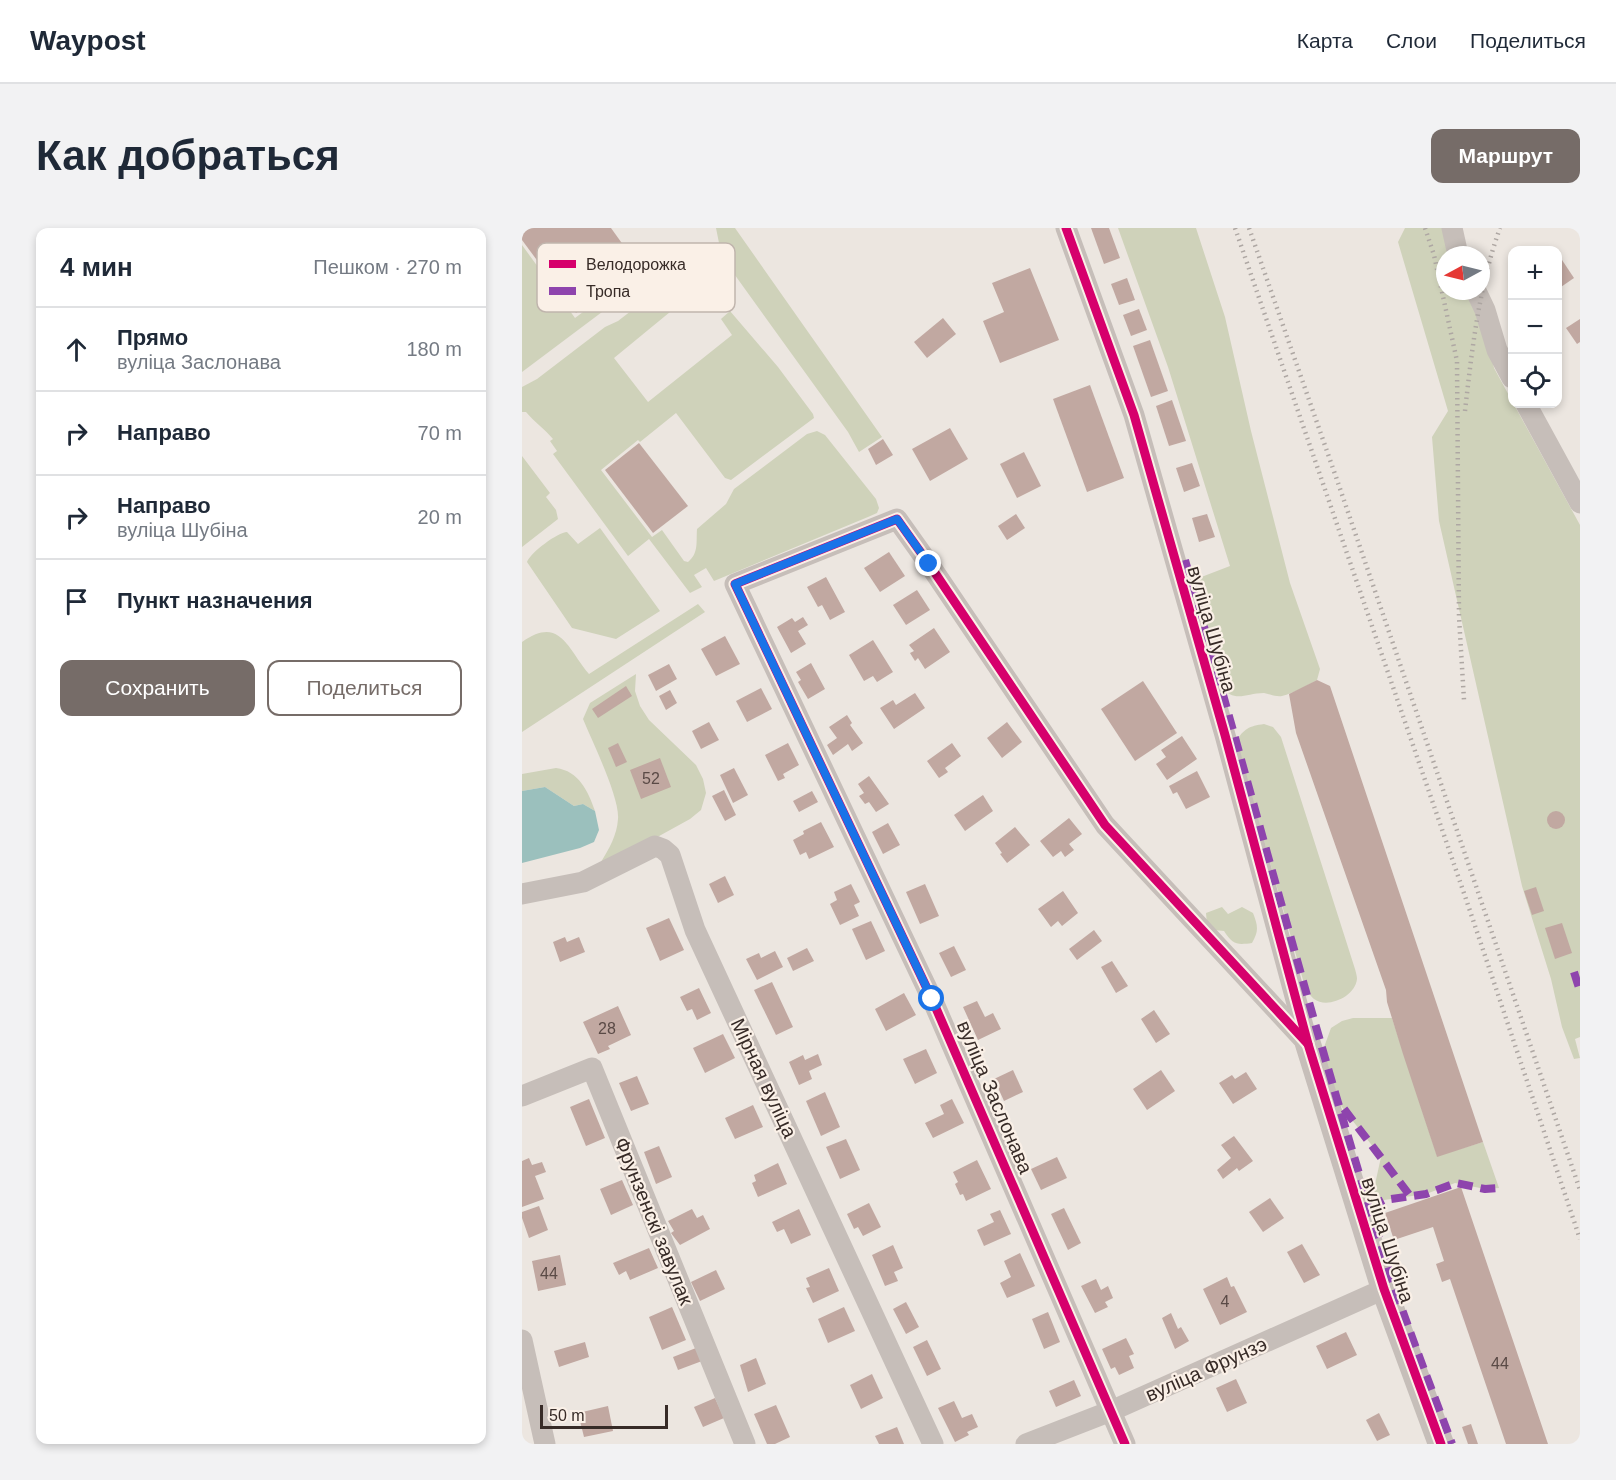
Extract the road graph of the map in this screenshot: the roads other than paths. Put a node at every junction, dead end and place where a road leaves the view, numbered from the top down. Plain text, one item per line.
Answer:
1 (1065, 228) edge
2 (1452, 228) edge
3 (1456, 246) edge
4 (1480, 300) edge
5 (1508, 371) edge
6 (1528, 408) edge
7 (1580, 503) edge
8 (897, 519) joint
9 (522, 894) edge
10 (1308, 1044) junction
11 (522, 1096) edge
12 (1384, 1288) junction
13 (522, 1340) edge
14 (1111, 1411) junction
15 (545, 1444) edge
16 (745, 1444) edge
17 (933, 1444) edge
18 (1026, 1444) edge
19 (1125, 1444) edge
20 (1441, 1444) edge

1 - 10 street, вуліца Шубіна
2 - 3 street
4 - 5 street
6 - 7 street
8 - 10 street, вуліца Шубіна
8 - 14 street, вуліца Заслонава
9 - 17 street, Мірная вуліца
10 - 12 street, вуліца Шубіна
11 - 16 street, Фрунзенскі завулак
12 - 14 street, вуліца Фрунзэ
12 - 20 street, вуліца Шубіна
13 - 15 street
14 - 18 street, вуліца Фрунзэ
14 - 19 street, вуліца Заслонава

